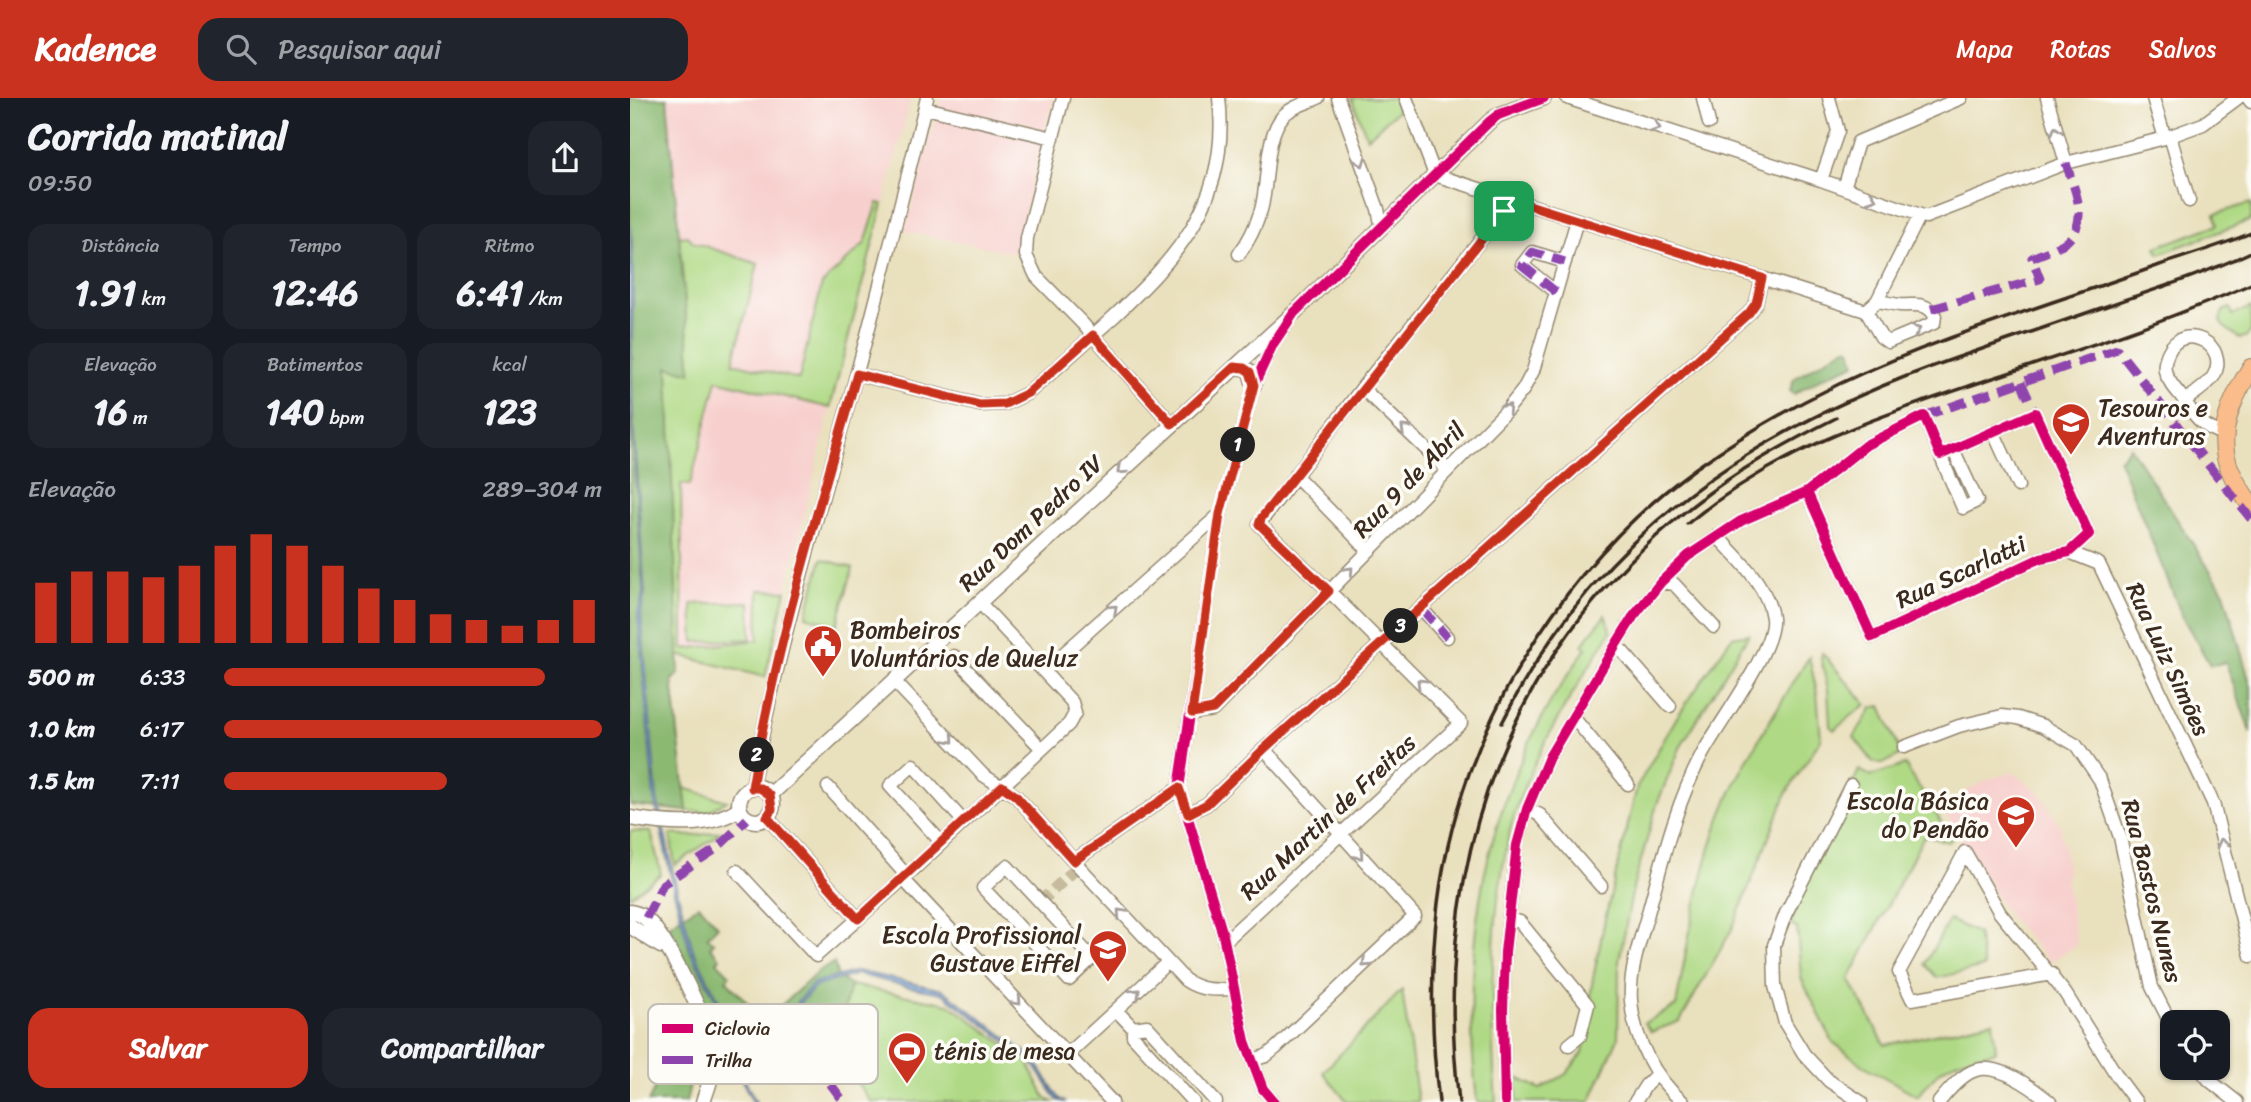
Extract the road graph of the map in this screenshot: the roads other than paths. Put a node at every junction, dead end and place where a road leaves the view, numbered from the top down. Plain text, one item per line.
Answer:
1 (1063, 98) edge
2 (1219, 98) edge
3 (1318, 98) edge
4 (1338, 98) edge
5 (1406, 98) edge
6 (1544, 98) edge
7 (1567, 98) edge
8 (1703, 98) edge
9 (1829, 98) edge
10 (1961, 98) edge
11 (2047, 98) edge
12 (2153, 98) edge
13 (2238, 98) edge
14 (926, 103) edge
15 (1709, 123) dead end
16 (1838, 131) junction
17 (2167, 137) junction
18 (1053, 138) junction
19 (1858, 142) junction
20 (2066, 163) junction
21 (1435, 175) junction
22 (1821, 180) junction
23 (1844, 188) junction
24 (1510, 199) junction
25 (2189, 201) dead end
26 (1920, 215) junction
27 (1577, 220) junction
28 (1382, 228) junction
29 (1239, 254) dead end
30 (1565, 262) junction
31 (1762, 278) junction
32 (1556, 292) junction
33 (1877, 301) junction
34 (1866, 311) junction
35 (1294, 313) junction
36 (1093, 335) junction
37 (1234, 367) junction
38 (2251, 368) edge
39 (857, 374) junction
40 (1254, 385) junction
41 (1362, 388) junction
42 (2184, 401) junction
43 (1172, 424) junction
44 (1993, 432) junction
45 (2224, 434) junction
46 (1953, 449) junction
47 (1940, 455) junction
48 (1448, 470) junction
49 (1295, 475) junction
50 (2018, 486) dead end
51 (1807, 492) junction
52 (2251, 506) edge
53 (1220, 514) junction
54 (1717, 536) junction
55 (1368, 551) junction
56 (2069, 552) junction
57 (1661, 582) junction
58 (1329, 591) junction
59 (979, 602) junction
60 (1421, 608) junction
61 (1714, 627) dead end
62 (1447, 637) dead end
63 (1382, 643) junction
64 (1615, 646) junction
65 (954, 656) dead end
66 (1044, 671) junction
67 (894, 681) junction
68 (1670, 706) dead end
69 (1192, 713) junction
70 (1573, 718) junction
71 (1904, 747) dead end
72 (1042, 749) junction
73 (1264, 749) junction
74 (1628, 784) dead end
75 (1851, 785) dead end
76 (1002, 786) junction
77 (828, 787) dead end
78 (752, 788) junction
79 (1179, 788) junction
80 (770, 795) junction
81 (739, 809) junction
82 (1527, 809) junction
83 (1188, 814) junction
84 (767, 817) junction
85 (635, 819) edge
86 (964, 822) junction
87 (1341, 835) junction
88 (942, 843) junction
89 (1074, 861) junction
90 (737, 871) dead end
91 (905, 878) junction
92 (1601, 886) dead end
93 (630, 912) edge
94 (858, 919) junction
95 (1509, 919) junction
96 (630, 926) edge
97 (1224, 943) junction
98 (670, 954) junction
99 (2251, 957) edge
100 (1167, 963) junction
101 (2052, 974) junction
102 (1069, 980) joint
103 (1234, 989) junction
104 (694, 1004) edge
105 (1116, 1010) junction
106 (2164, 1010) edge
107 (1133, 1028) junction
108 (1569, 1045) dead end
109 (1068, 1055) junction
110 (1252, 1060) junction
111 (1657, 1074) junction
112 (2209, 1080) edge
113 (709, 1084) edge
114 (703, 1102) edge
115 (1112, 1102) edge
116 (1193, 1102) edge
117 (1216, 1102) edge
118 (1274, 1102) edge
119 (1505, 1102) edge
120 (1635, 1102) edge
121 (1683, 1102) edge
122 (1861, 1102) edge
123 (1939, 1102) edge
124 (2050, 1102) edge
125 (2136, 1102) edge
126 (2236, 1102) edge

1 - 18 street
2 - 36 street
3 - 29 street
4 -> 28 street
5 - 21 street
6 - 21 street, Rua Dom Pedro IV
7 -> 22 street
8 - 15 street
9 - 16 street
10 - 19 street
20 -> 11 street
12 - 17 street
13 - 17 street
14 - 18 street
14 - 39 street
16 - 19 street
16 - 22 street
17 - 20 street
17 - 25 street
18 - 36 street
19 - 23 street
20 - 26 street
21 - 24 street
21 - 28 street, Rua Dom Pedro IV
22 - 23 street
23 -> 26 street
24 - 27 street
24 - 41 street
26 - 33 street
27 - 30 street, Rua 9 de Abril
27 - 31 street
28 - 35 street, Rua Dom Pedro IV
30 - 32 street, Rua 9 de Abril
30 - 32 street
31 - 34 street
31 - 60 street
48 -> 32 street, Rua 9 de Abril
33 - 34 street
34 -> 33 street
35 - 37 street, Rua Dom Pedro IV
35 - 40 street
36 - 39 street
36 - 43 street
37 - 40 street
37 - 43 street, Rua Dom Pedro IV
38 - 45 main road
39 - 78 street
40 - 53 street
48 -> 41 street
41 - 49 street
42 - 42 street
42 - 45 street
43 -> 59 street, Rua Dom Pedro IV
44 - 46 street
44 - 50 street
44 - 56 street
45 - 52 main road
46 - 47 street
46 - 47 street
47 - 51 street
48 - 55 street, Rua 9 de Abril
49 - 55 street
49 - 58 street
51 - 54 street
51 - 56 street, Rua Scarlatti
66 -> 53 street
53 - 69 street
54 - 57 street
54 - 111 street
58 -> 55 street, Rua 9 de Abril
99 -> 56 street, Rua Luiz Simões
57 - 61 street
57 - 64 street
58 - 63 street
58 - 69 street, Rua 9 de Abril
59 - 66 street
59 - 67 street, Rua Dom Pedro IV
60 - 62 street
60 - 63 street
63 - 73 street
87 -> 63 street, Rua Martin de Freitas
64 - 68 street
64 - 70 street
65 - 72 street
66 - 72 street
67 -> 76 street
67 - 80 street, Rua Dom Pedro IV
69 - 79 street
70 - 74 street
70 - 82 street
71 - 106 street, Rua Bastos Nunes
72 - 76 street
73 - 83 street
73 - 87 street
75 - 122 street
76 - 86 street
76 - 89 street
77 - 91 street
78 - 80 street
78 - 81 street
79 - 83 street
79 - 89 street
80 - 84 street
81 - 84 street
81 - 85 street
82 - 92 street
82 - 95 street
83 - 97 street
84 - 94 street
86 - 88 street
86 - 88 street
87 - 97 street, Rua Martin de Freitas
87 -> 110 street
88 - 91 street
100 -> 89 street
90 - 94 street
91 - 94 street
91 -> 109 street
93 - 98 street
95 - 108 street
95 - 119 street
96 - 98 street
97 - 103 street
98 - 104 street
100 - 103 street
105 -> 100 street
101 - 101 street
101 - 125 street
102 - 102 street
103 - 110 street
105 - 107 street
105 - 109 street
107 - 116 street
107 - 117 street
109 - 115 street
110 - 118 street
111 - 120 street
111 - 121 street
112 - 126 street
113 - 114 street
123 - 124 street

